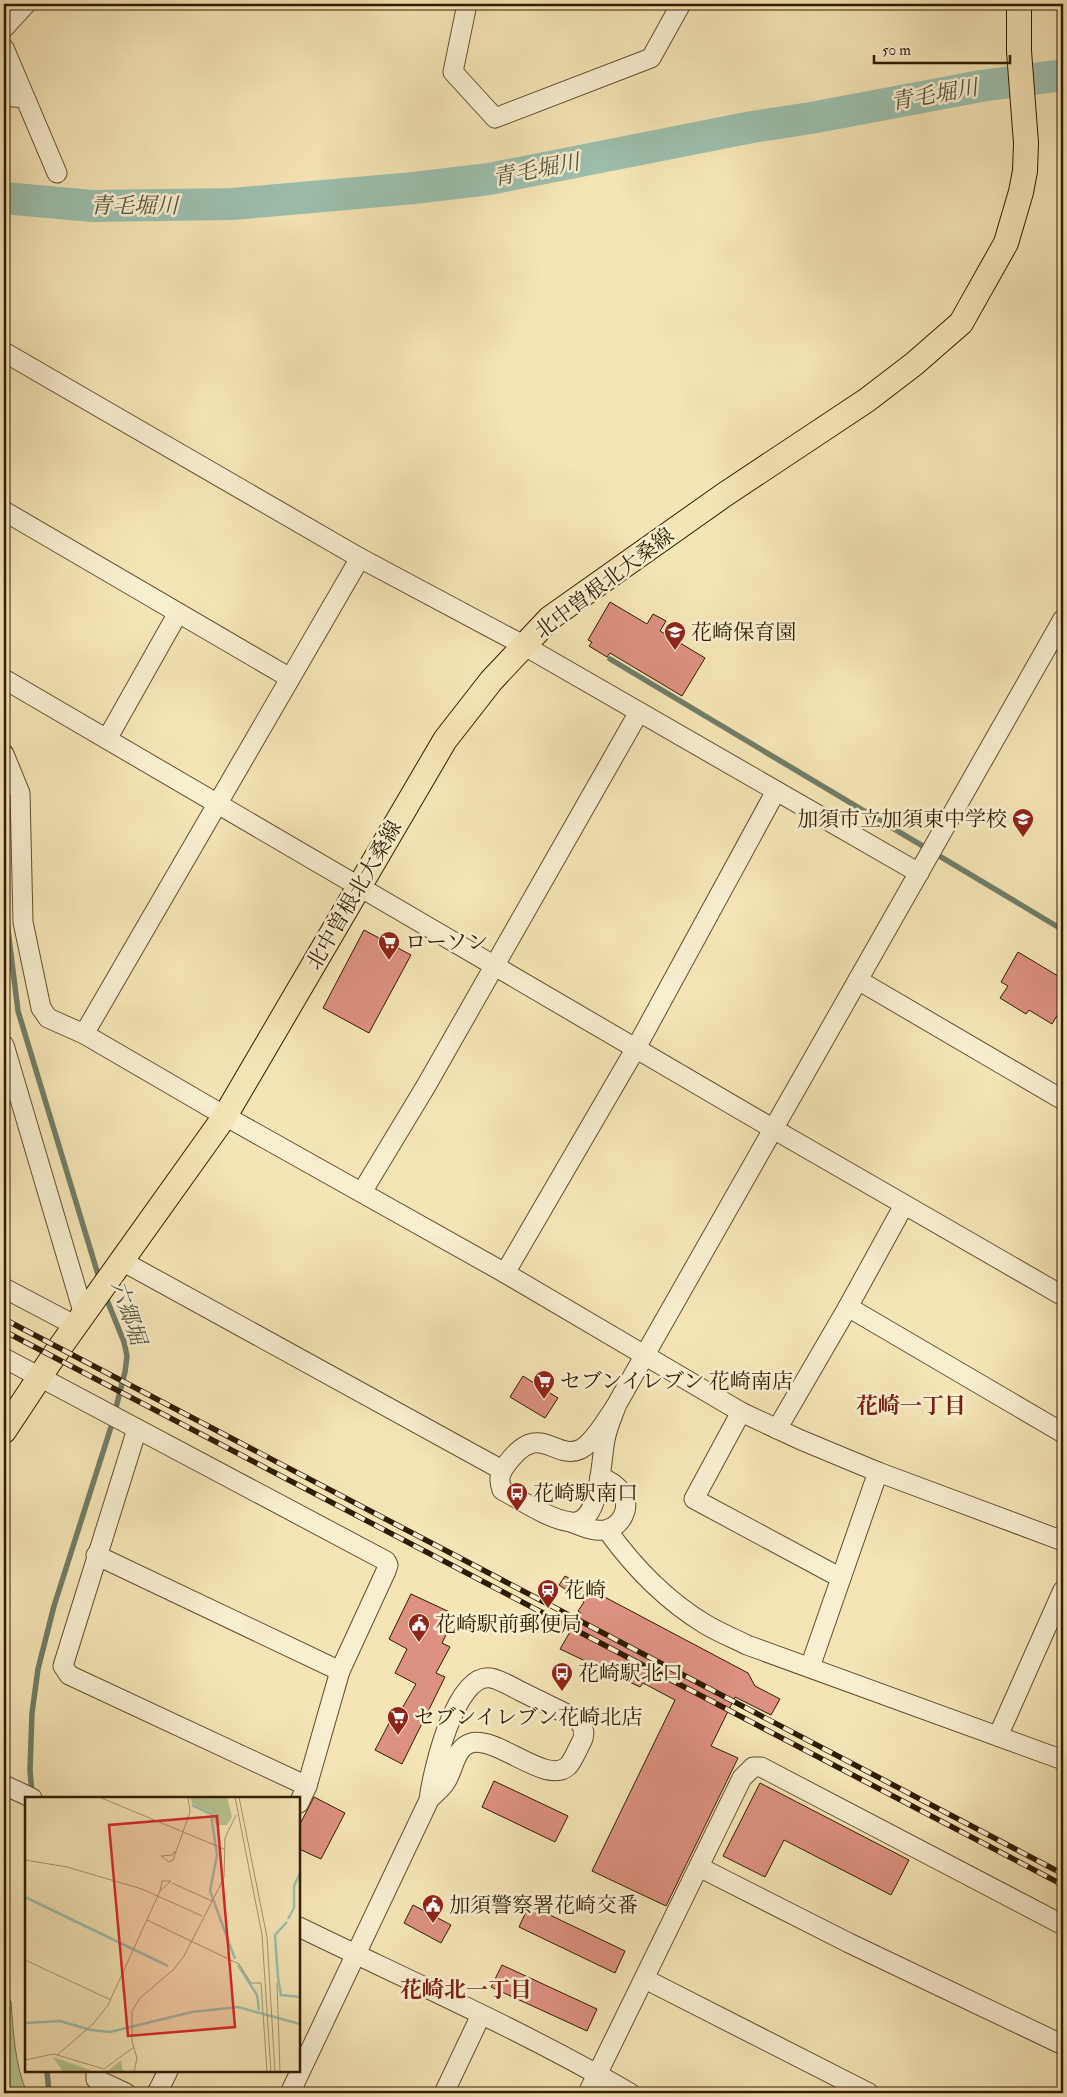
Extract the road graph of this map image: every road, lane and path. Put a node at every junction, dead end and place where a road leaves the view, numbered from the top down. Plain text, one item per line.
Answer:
1 (26, 4) edge
2 (467, 4) edge
3 (681, 4) edge
4 (1019, 4) edge
5 (4, 28) edge
6 (4, 48) edge
7 (4, 96) edge
8 (25, 98) junction
9 (57, 173) dead end
10 (4, 352) edge
11 (4, 511) edge
12 (360, 558) junction
13 (178, 613) junction
14 (1063, 619) edge
15 (523, 645) junction
16 (290, 678) junction
17 (4, 679) edge
18 (639, 712) junction
19 (106, 739) junction
20 (4, 754) edge
21 (776, 791) junction
22 (218, 803) junction
23 (919, 873) junction
24 (360, 886) junction
25 (494, 965) junction
26 (858, 980) junction
27 (84, 1034) junction
28 (4, 1045) edge
29 (636, 1048) junction
30 (1063, 1100) edge
31 (226, 1116) junction
32 (774, 1129) junction
33 (362, 1192) junction
34 (904, 1204) junction
35 (117, 1268) junction
36 (505, 1273) junction
37 (4, 1288) edge
38 (1063, 1296) edge
39 (848, 1308) junction
40 (84, 1315) junction
41 (644, 1355) junction
42 (4, 1358) edge
43 (39, 1377) junction
44 (617, 1404) junction
45 (741, 1412) junction
46 (131, 1426) junction
47 (777, 1429) junction
48 (4, 1431) edge
49 (1063, 1433) edge
50 (502, 1470) junction
51 (878, 1472) junction
52 (600, 1477) junction
53 (574, 1523) junction
54 (607, 1530) junction
55 (1063, 1541) edge
56 (96, 1555) junction
57 (841, 1578) junction
58 (1063, 1590) edge
59 (810, 1667) junction
60 (340, 1671) junction
61 (998, 1736) junction
62 (1063, 1760) edge
63 (4, 1785) edge
64 (303, 1794) edge
65 (30, 1797) edge
66 (429, 1800) junction
67 (699, 1867) junction
68 (1063, 1925) edge
69 (300, 1927) edge
70 (355, 1954) junction
71 (645, 1979) junction
72 (481, 2015) junction
73 (1063, 2045) edge
74 (96, 2072) edge
75 (168, 2072) edge
76 (300, 2072) edge
77 (300, 2072) edge
78 (598, 2074) junction
79 (126, 2093) edge
80 (157, 2093) edge
81 (290, 2093) edge
82 (444, 2093) edge
83 (588, 2093) edge
84 (630, 2093) edge
85 (869, 2093) edge

1 - 5 street
2 - 3 street
4 - 15 main road, 北中曽根北大桑線
6 - 8 street
7 - 8 street
8 - 9 street
10 - 12 street
11 - 13 street
12 - 15 street
12 - 16 street
13 - 16 street
13 - 19 street
14 - 23 street
15 - 18 street
15 - 24 main road, 北中曽根北大桑線
16 - 22 street
17 - 19 street
18 - 21 street
18 - 25 street
19 - 22 street
20 - 27 street
21 - 23 street
21 - 29 street
22 - 24 street
22 - 27 street
23 - 26 street
24 - 25 street
24 - 31 main road, 北中曽根北大桑線
25 - 29 street
25 - 33 street
26 - 30 street
26 - 32 street
27 - 31 street
28 - 40 street
29 - 32 street
29 - 36 street
31 - 33 street
31 - 35 main road, 北中曽根北大桑線
32 - 34 street
32 - 41 street
33 - 36 street
34 - 38 street
34 - 39 street
35 - 40 main road, 北中曽根北大桑線
35 - 50 street
36 - 41 street
37 - 40 street
39 - 47 street
39 - 49 street
40 - 43 main road, 北中曽根北大桑線
41 - 44 street
41 - 45 street
42 - 43 street
43 - 46 street
43 - 48 main road, 北中曽根北大桑線
44 - 50 street
44 - 52 street
45 - 47 street
45 - 57 street
46 - 56 street
46 - 60 street
47 - 51 street
50 - 53 street
51 - 55 street
51 - 57 street
52 - 53 street
52 - 54 street
53 - 54 street
54 - 59 street
56 - 60 street
56 - 64 street
57 - 59 street
58 - 61 street
59 - 61 street
60 - 64 street
61 - 62 street
63 - 65 street
66 - 66 street
66 - 70 street
67 - 68 street
67 - 71 street
67 - 73 street
69 - 70 street
70 - 72 street
70 - 76 street
71 - 78 street
71 - 85 street
72 - 78 street
72 - 82 street
74 - 79 street
75 - 80 street
77 - 81 street
78 - 83 street
78 - 84 street

